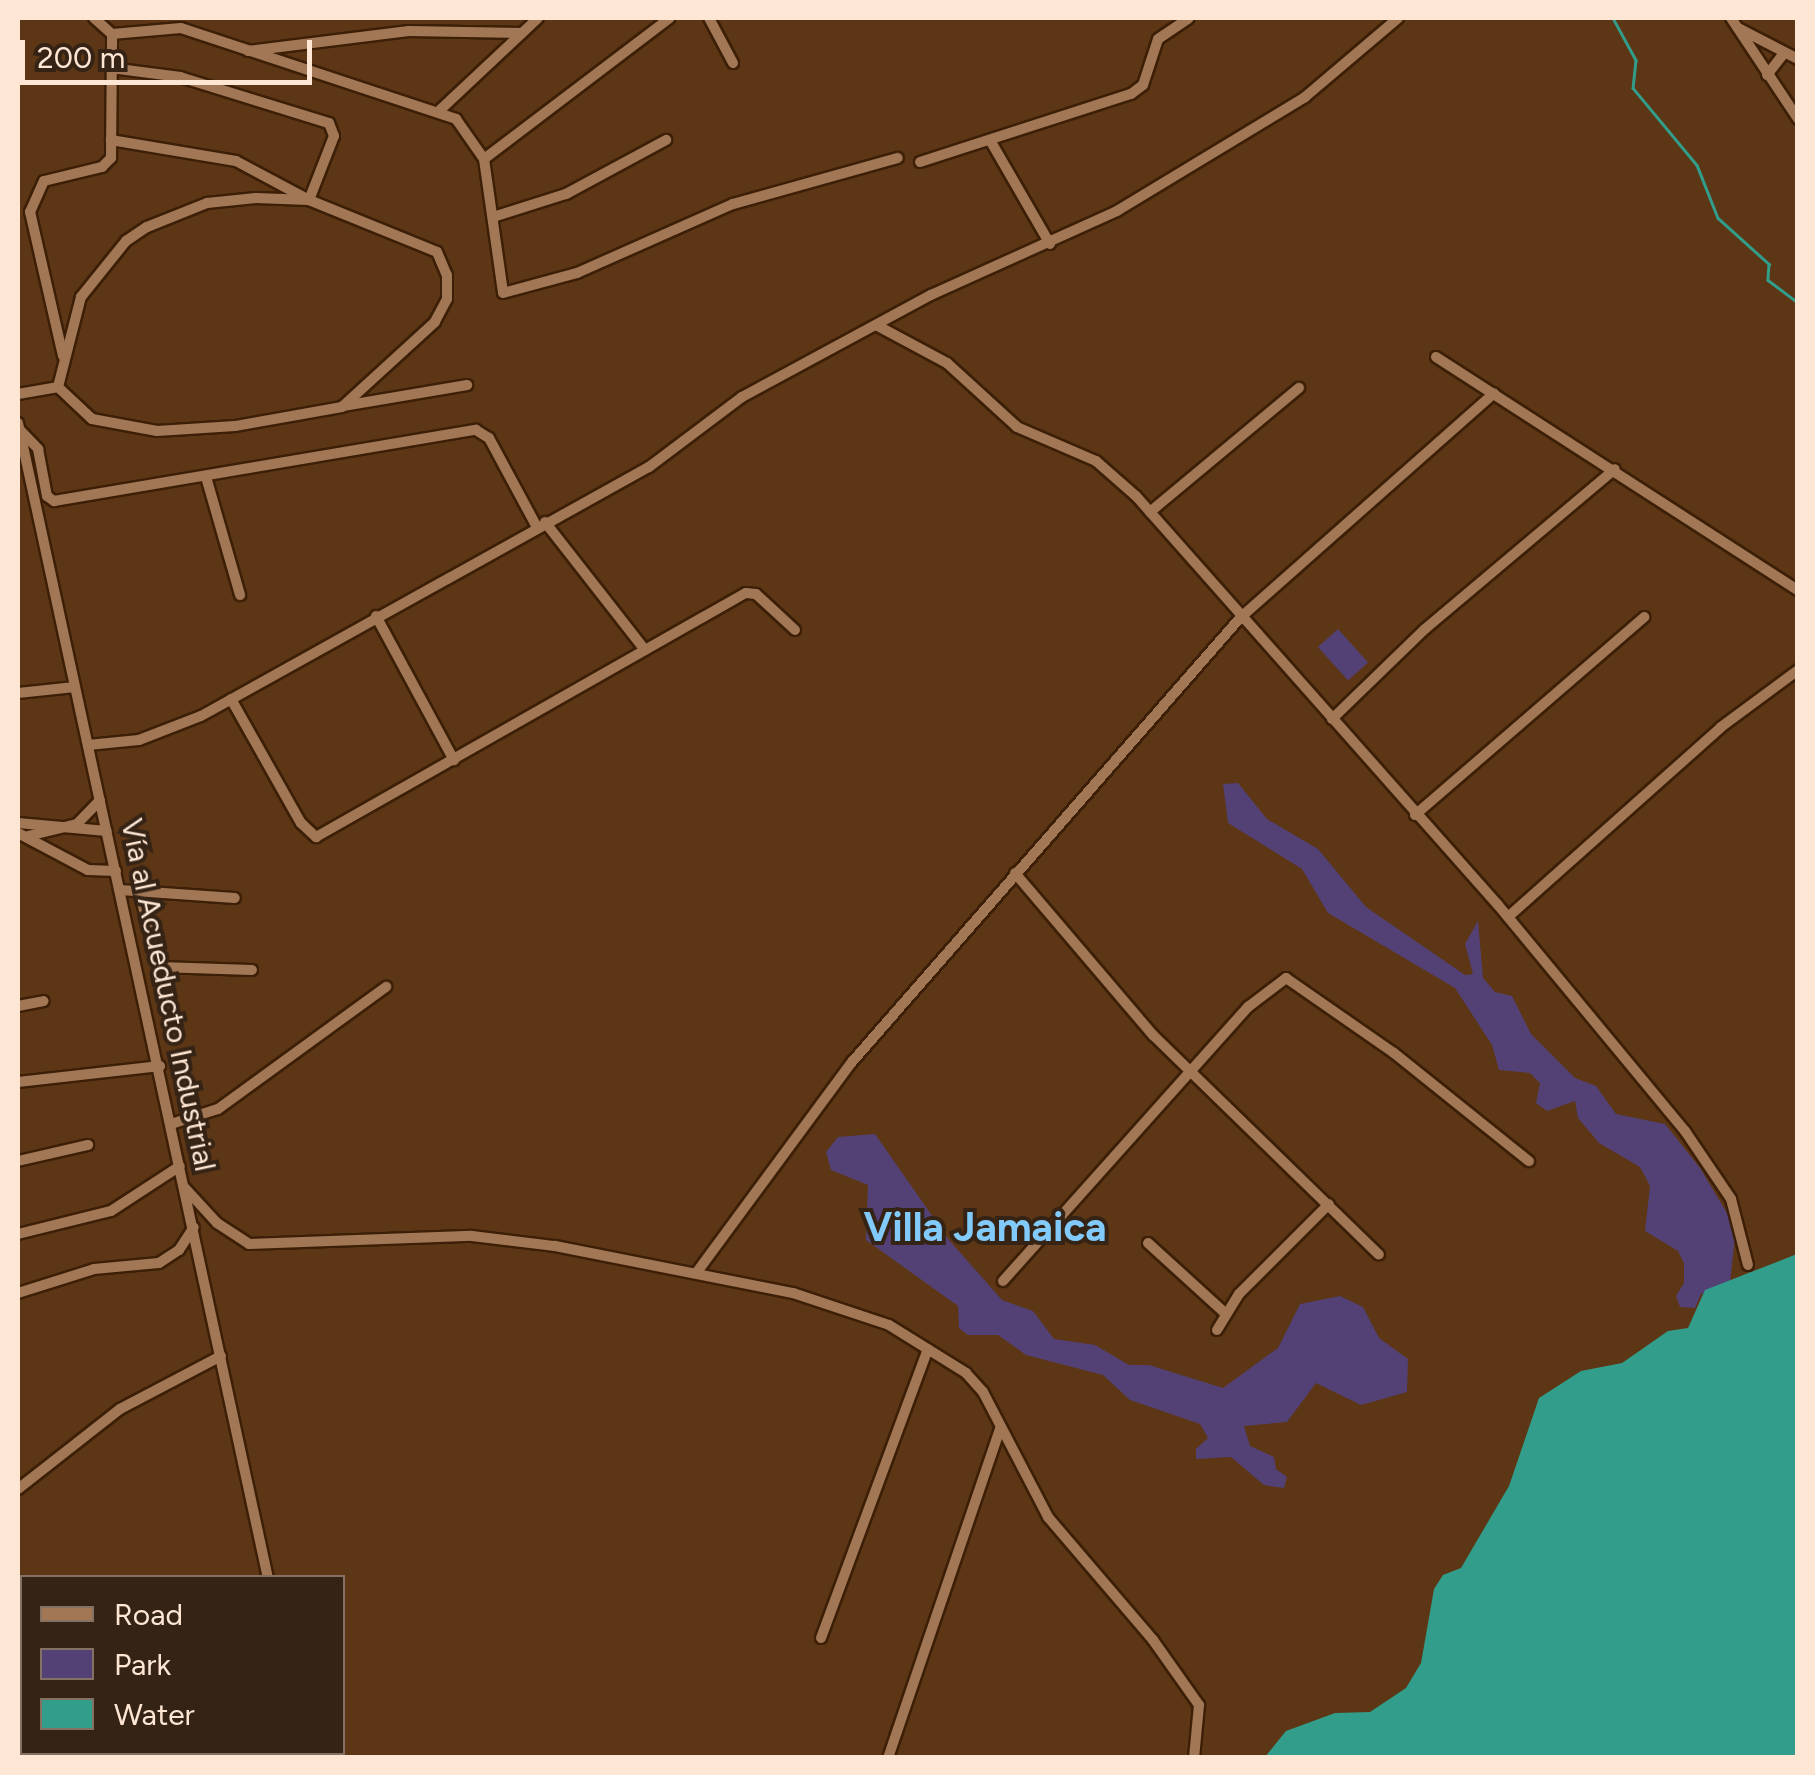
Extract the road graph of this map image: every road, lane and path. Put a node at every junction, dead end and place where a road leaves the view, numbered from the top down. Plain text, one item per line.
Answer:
1 (94, 18) edge
2 (538, 18) edge
3 (670, 18) edge
4 (709, 18) edge
5 (1188, 18) edge
6 (1398, 18) edge
7 (1734, 23) edge
8 (522, 33) junction
9 (112, 34) junction
10 (247, 51) junction
11 (1784, 52) junction
12 (1798, 60) edge
13 (733, 63) dead end
14 (111, 68) junction
15 (1767, 75) junction
16 (440, 110) junction
17 (1798, 119) edge
18 (111, 140) junction
19 (666, 140) dead end
20 (990, 140) junction
21 (898, 158) dead end
22 (484, 159) junction
23 (920, 162) dead end
24 (309, 200) junction
25 (492, 217) junction
26 (1050, 244) junction
27 (876, 325) junction
28 (1436, 357) dead end
29 (64, 360) junction
30 (467, 386) dead end
31 (58, 387) junction
32 (1300, 388) dead end
33 (1494, 392) junction
34 (18, 394) edge
35 (342, 407) junction
36 (18, 426) edge
37 (1615, 469) junction
38 (206, 477) junction
39 (1150, 512) junction
40 (541, 524) junction
41 (1798, 590) edge
42 (240, 594) dead end
43 (376, 616) junction
44 (1644, 617) dead end
45 (1240, 618) junction
46 (795, 630) dead end
47 (645, 650) junction
48 (1798, 670) edge
49 (75, 687) junction
50 (18, 693) edge
51 (231, 699) junction
52 (1332, 720) junction
53 (88, 745) junction
54 (454, 760) junction
55 (100, 800) junction
56 (1415, 815) junction
57 (64, 828) junction
58 (107, 831) junction
59 (18, 832) edge
60 (116, 871) junction
61 (1015, 873) junction
62 (120, 890) junction
63 (139, 891) junction
64 (235, 898) dead end
65 (1508, 917) junction
66 (252, 970) dead end
67 (386, 987) dead end
68 (44, 1000) dead end
69 (18, 1006) edge
70 (160, 1066) junction
71 (1190, 1072) junction
72 (18, 1082) edge
73 (171, 1124) junction
74 (88, 1145) dead end
75 (18, 1161) edge
76 (1529, 1161) dead end
77 (180, 1166) junction
78 (186, 1188) junction
79 (1329, 1204) junction
80 (194, 1227) junction
81 (18, 1234) edge
82 (1148, 1243) dead end
83 (1379, 1255) dead end
84 (1748, 1265) dead end
85 (698, 1272) junction
86 (1002, 1280) dead end
87 (18, 1293) edge
88 (1225, 1313) junction
89 (1217, 1330) dead end
90 (928, 1348) junction
91 (222, 1356) junction
92 (1001, 1427) junction
93 (18, 1489) edge
94 (267, 1575) edge
95 (821, 1638) dead end
96 (888, 1758) edge
97 (1194, 1758) edge

1 - 9 street
2 - 8 street
3 - 22 street
4 - 13 street
5 - 20 street
6 - 26 street
7 - 11 street
7 - 15 street
8 - 10 street
8 - 16 street
9 - 10 street
9 - 14 street
10 - 16 street
11 - 12 street
11 - 15 street
14 - 18 street
14 - 24 street
15 - 17 street
16 - 22 street
18 - 24 street
18 - 29 street
19 - 25 street
20 - 23 street
20 - 26 street
21 - 25 street
22 - 25 street
24 - 29 street
24 - 35 street
26 - 27 street
27 - 39 street
27 - 40 street
28 - 33 street
29 - 31 street
30 - 35 street
31 - 34 street
31 - 35 street
32 - 39 street
33 - 37 street
33 - 45 street
36 - 38 street
36 - 49 street, Vía al Acueducto Industrial
37 - 41 street
37 - 52 street
38 - 40 street
38 - 42 street
39 - 45 street
40 - 43 street
40 - 47 street
43 - 51 street
43 - 54 street
44 - 56 street
45 - 52 street
45 - 61 street
46 - 47 street
47 - 54 street
48 - 65 street
49 - 50 street
49 - 53 street, Vía al Acueducto Industrial
51 - 53 street
51 - 54 street
52 - 56 street
53 - 55 street, Vía al Acueducto Industrial
55 - 57 street
55 - 58 street, Vía al Acueducto Industrial
56 - 65 street
57 - 58 street
57 - 59 street
58 - 60 street, Vía al Acueducto Industrial
59 - 60 street
60 - 62 street, Vía al Acueducto Industrial
61 - 71 street
61 - 85 street
62 - 63 street
62 - 70 street, Vía al Acueducto Industrial
63 - 64 street
63 - 66 street
65 - 84 street
67 - 73 street
68 - 69 street
70 - 72 street
70 - 73 street, Vía al Acueducto Industrial
71 - 76 street
71 - 79 street
71 - 86 street
73 - 77 street, Vía al Acueducto Industrial
74 - 75 street
77 - 78 street, Vía al Acueducto Industrial
77 - 81 street
78 - 80 street, Vía al Acueducto Industrial
78 - 85 street
79 - 83 street
79 - 88 street
80 - 87 street
80 - 91 street, Vía al Acueducto Industrial
82 - 88 street
85 - 90 street
88 - 89 street
90 - 92 street
90 - 95 street
91 - 93 street
91 - 94 street, Vía al Acueducto Industrial
92 - 96 street
92 - 97 street

